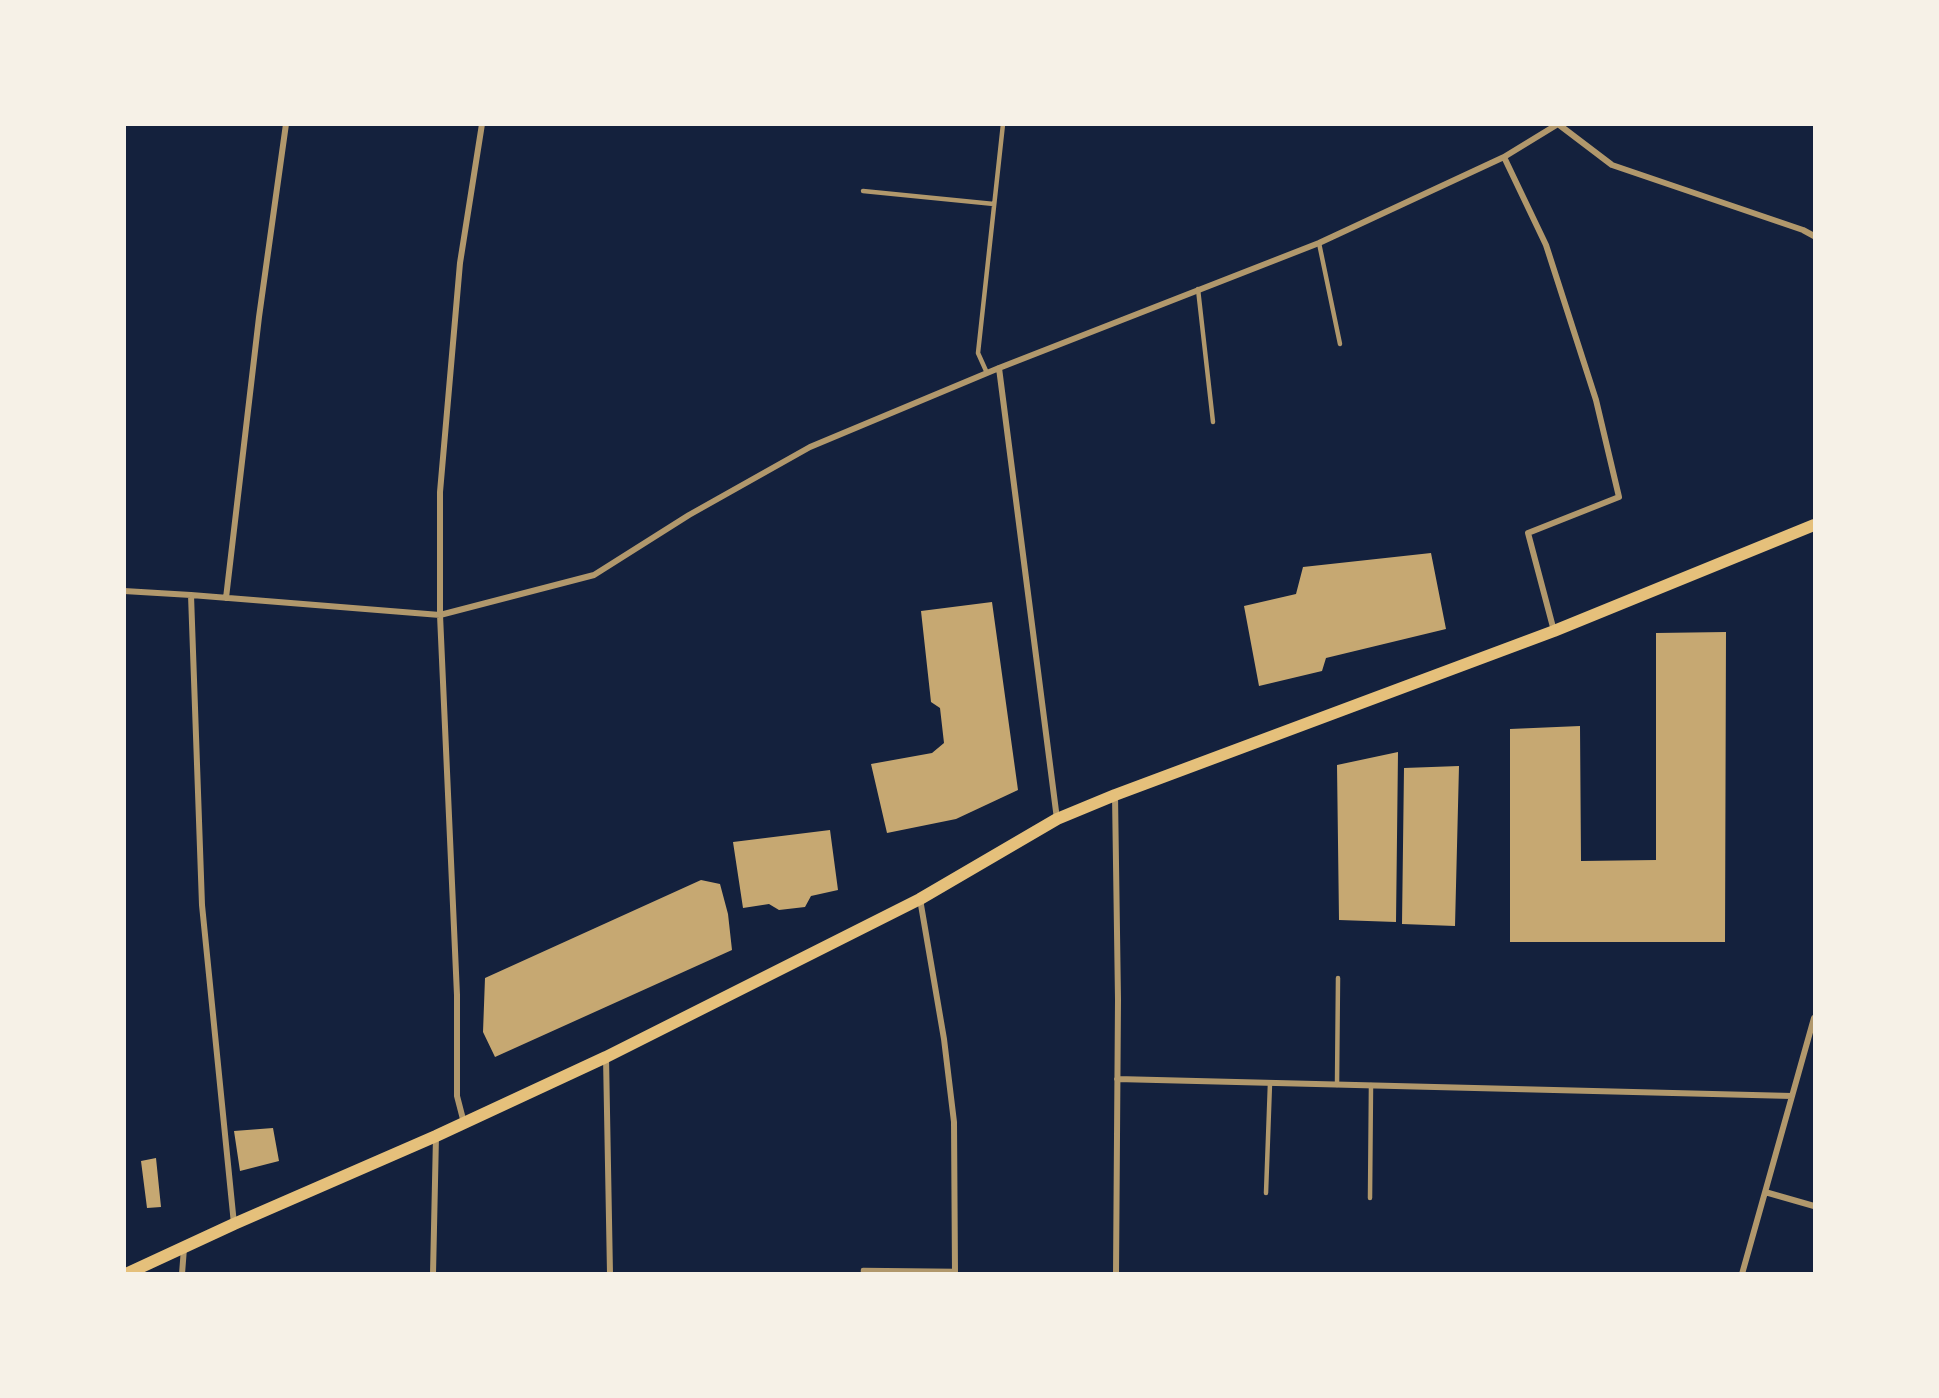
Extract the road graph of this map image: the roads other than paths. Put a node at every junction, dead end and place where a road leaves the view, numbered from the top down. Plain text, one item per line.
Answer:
1 (286, 124) edge
2 (482, 124) edge
3 (1003, 124) edge
4 (1558, 124) edge
5 (1504, 157) junction
6 (864, 190) dead end
7 (994, 204) junction
8 (1815, 236) edge
9 (1319, 243) junction
10 (1198, 290) junction
11 (1340, 344) dead end
12 (999, 368) junction
13 (987, 373) junction
14 (1213, 422) dead end
15 (1815, 525) edge
16 (124, 591) edge
17 (191, 595) junction
18 (226, 598) junction
19 (440, 615) junction
20 (1554, 631) junction
21 (1115, 795) junction
22 (1057, 819) junction
23 (920, 899) junction
24 (1338, 978) dead end
25 (1815, 1018) edge
26 (606, 1057) junction
27 (1117, 1079) junction
28 (1270, 1083) junction
29 (1337, 1085) junction
30 (1371, 1085) junction
31 (1792, 1096) junction
32 (464, 1123) junction
33 (436, 1136) junction
34 (1766, 1192) junction
35 (1266, 1193) dead end
36 (1370, 1198) dead end
37 (1815, 1206) edge
38 (234, 1224) junction
39 (184, 1248) junction
40 (955, 1272) edge
41 (126, 1274) edge
42 (182, 1274) edge
43 (433, 1274) edge
44 (610, 1274) edge
45 (863, 1274) edge
46 (1116, 1274) edge
47 (1742, 1274) edge

1 - 18 street
2 - 19 street
3 - 7 lane
4 - 5 street
4 - 8 street
5 - 9 street
5 - 20 street
6 - 7 lane
7 - 13 lane
9 - 10 street
9 - 11 lane
10 - 12 street
10 - 14 lane
12 - 13 street
12 - 22 street
13 - 19 street
15 - 20 main road
16 - 17 street
17 - 18 street
17 - 38 street
18 - 19 street
19 - 32 street
20 - 21 main road
21 - 22 main road
21 - 27 street
22 - 23 main road
23 - 26 main road
23 - 40 street
24 - 29 lane
25 - 31 street
26 - 32 main road
26 - 44 street
27 - 28 street
27 - 46 street
28 - 29 street
28 - 35 lane
29 - 30 street
30 - 31 street
30 - 36 lane
31 - 34 street
32 - 33 main road
33 - 38 main road
33 - 43 street
34 - 37 street
34 - 47 street
38 - 39 main road
39 - 41 main road
39 - 42 street
40 - 45 lane

